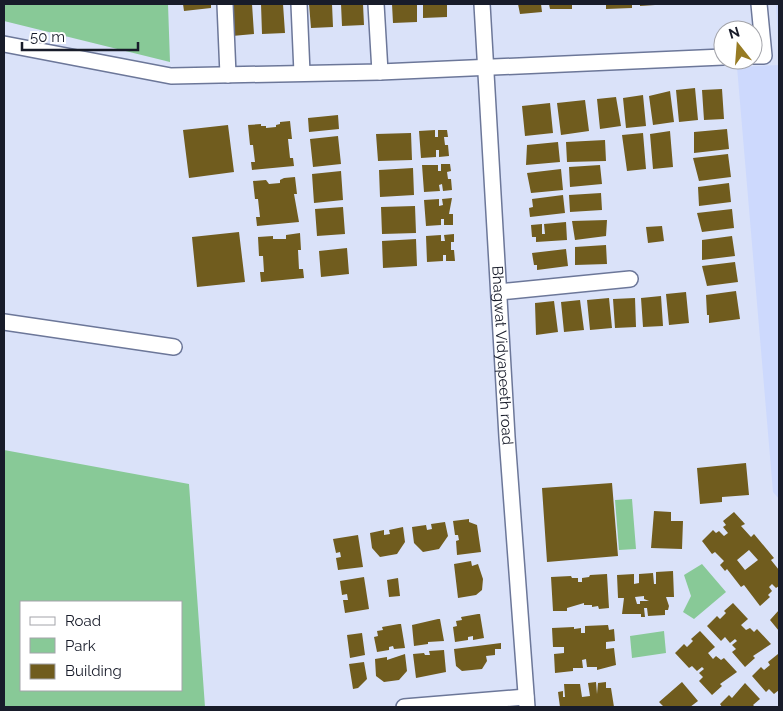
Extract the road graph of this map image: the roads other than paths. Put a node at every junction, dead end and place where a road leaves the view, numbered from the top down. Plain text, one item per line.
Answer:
1 (225, 4) edge
2 (299, 4) edge
3 (376, 4) edge
4 (482, 4) edge
5 (759, 4) edge
6 (761, 20) edge
7 (4, 44) edge
8 (713, 57) edge
9 (486, 66) junction
10 (380, 72) junction
11 (302, 73) junction
12 (228, 74) junction
13 (630, 280) dead end
14 (499, 292) junction
15 (4, 322) edge
16 (174, 347) dead end
17 (526, 702) edge
18 (404, 707) edge

1 - 12 street
2 - 11 street
3 - 10 street
4 - 9 street, Bhagwat Vidyapeeth road
5 - 6 street
7 - 12 street
8 - 9 street
9 - 10 street
9 - 14 street, Bhagwat Vidyapeeth road
10 - 11 street
11 - 12 street
13 - 14 street
14 - 17 street, Bhagwat Vidyapeeth road
15 - 16 street
17 - 18 street

